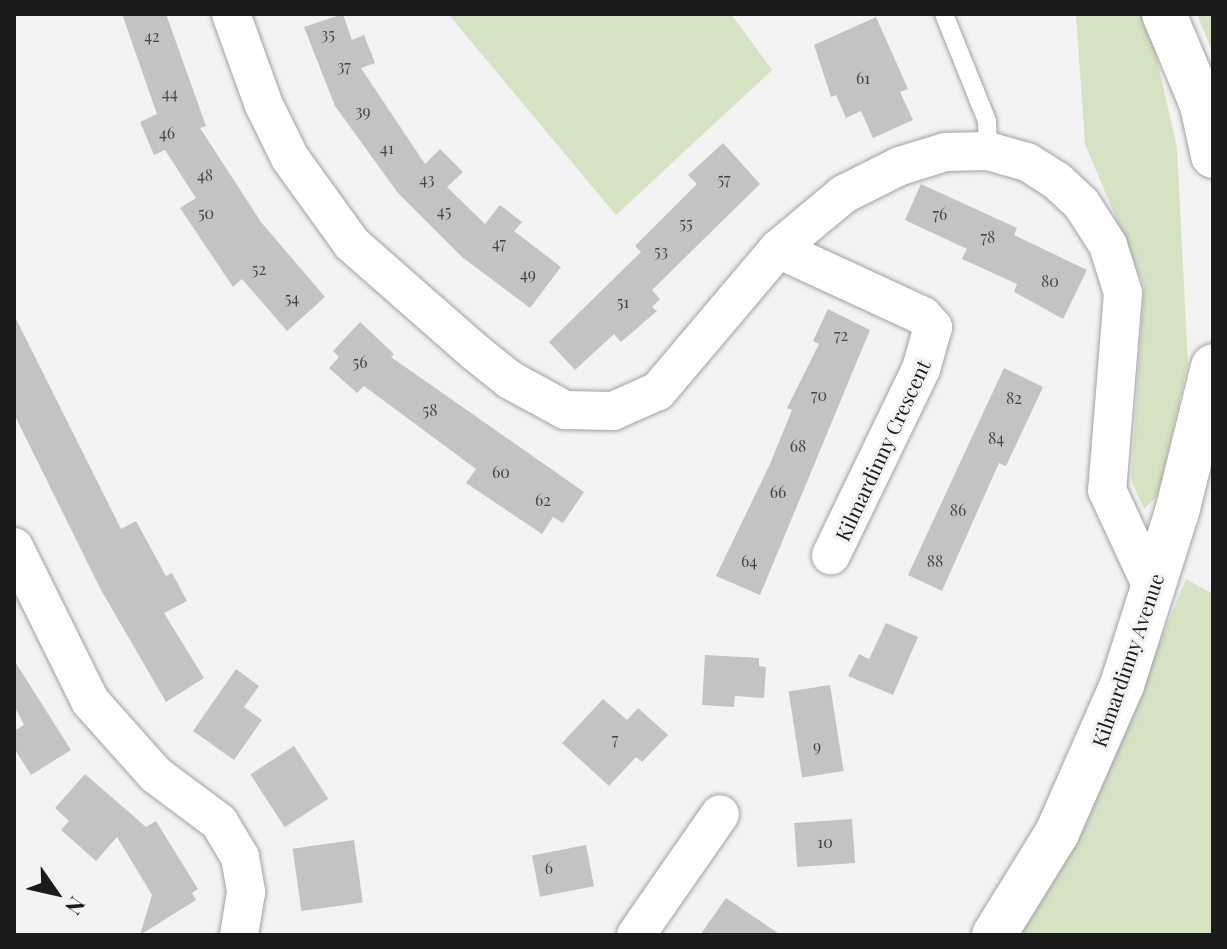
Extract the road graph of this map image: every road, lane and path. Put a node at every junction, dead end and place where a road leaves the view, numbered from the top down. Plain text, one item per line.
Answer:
1 (231, 14) edge
2 (944, 14) edge
3 (1164, 14) edge
4 (988, 151) junction
5 (1213, 156) edge
6 (778, 249) junction
7 (1213, 366) edge
8 (1177, 512) junction
9 (1120, 525) junction
10 (14, 547) edge
11 (831, 555) dead end
12 (1153, 589) junction
13 (720, 814) dead end
14 (239, 935) edge
15 (636, 935) edge
16 (994, 935) edge

1 - 6 street
2 - 4 lane
3 - 5 street
4 - 6 street
4 - 9 street
6 - 11 street, Kilmardinny Crescent
7 - 8 street, Kilmardinny Avenue
8 - 9 street
8 - 12 street, Kilmardinny Avenue
9 - 12 street
10 - 14 street
12 - 16 street, Kilmardinny Avenue
13 - 15 street

